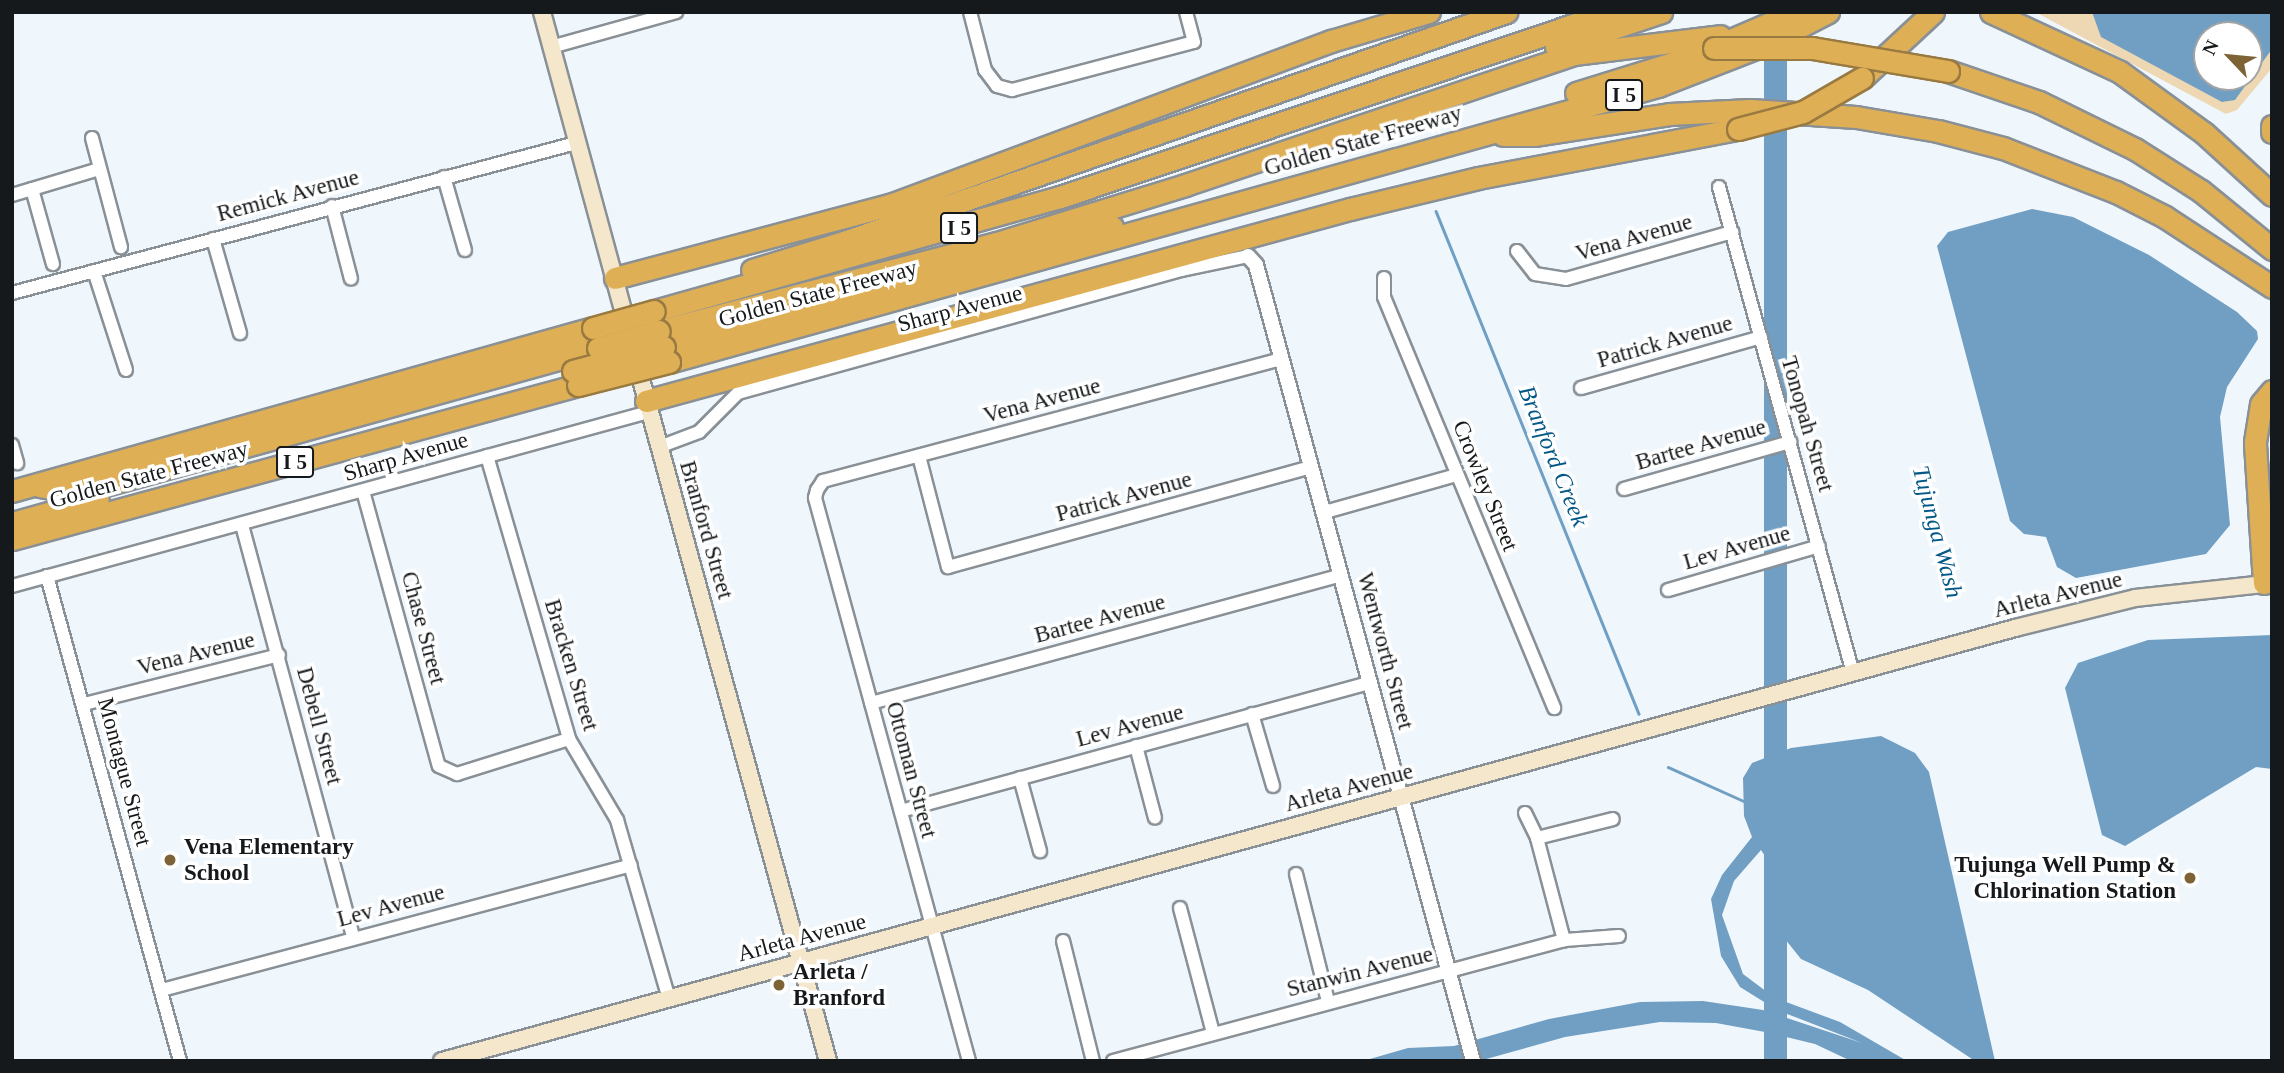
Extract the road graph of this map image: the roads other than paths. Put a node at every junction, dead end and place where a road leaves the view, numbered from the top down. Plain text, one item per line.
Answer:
1 (542, 12) edge
2 (676, 12) edge
3 (970, 12) edge
4 (1186, 12) edge
5 (1429, 12) edge
6 (1506, 12) edge
7 (1612, 12) edge
8 (1661, 12) edge
9 (1828, 12) edge
10 (1933, 12) edge
11 (1991, 12) edge
12 (1796, 18) edge
13 (1763, 36) junction
14 (1717, 42) junction
15 (551, 47) junction
16 (1949, 65) junction
17 (2272, 126) edge
18 (2272, 132) edge
19 (1479, 135) junction
20 (92, 138) dead end
21 (576, 143) junction
22 (99, 169) junction
23 (444, 177) junction
24 (1719, 187) dead end
25 (32, 189) junction
26 (12, 195) edge
27 (2272, 195) edge
28 (331, 206) junction
29 (1732, 232) junction
30 (1088, 233) junction
31 (2272, 233) edge
32 (213, 239) junction
33 (974, 245) junction
34 (121, 247) dead end
35 (2272, 249) edge
36 (465, 250) dead end
37 (1517, 251) dead end
38 (1248, 256) joint
39 (53, 264) dead end
40 (94, 271) junction
41 (615, 278) junction
42 (1384, 278) dead end
43 (351, 279) dead end
44 (2272, 287) edge
45 (12, 293) edge
46 (705, 297) junction
47 (240, 333) dead end
48 (1761, 337) junction
49 (662, 338) junction
50 (1281, 359) junction
51 (126, 370) dead end
52 (575, 378) junction
53 (1581, 388) dead end
54 (2272, 391) edge
55 (648, 407) junction
56 (1790, 442) junction
57 (12, 445) edge
58 (659, 446) junction
59 (487, 456) junction
60 (919, 456) junction
61 (17, 463) dead end
62 (1312, 467) junction
63 (1457, 475) junction
64 (1623, 489) dead end
65 (817, 490) joint
66 (12, 491) edge
67 (363, 491) junction
68 (1325, 512) junction
69 (12, 523) edge
70 (242, 526) junction
71 (12, 539) edge
72 (1819, 546) junction
73 (1341, 575) junction
74 (47, 576) junction
75 (2268, 583) edge
76 (12, 586) edge
77 (1668, 590) dead end
78 (279, 655) junction
79 (1853, 673) junction
80 (1371, 682) junction
81 (84, 704) junction
82 (871, 704) junction
83 (1554, 708) dead end
84 (1252, 714) junction
85 (569, 739) junction
86 (1136, 746) junction
87 (1020, 778) junction
88 (1273, 786) dead end
89 (1402, 797) junction
90 (901, 811) junction
91 (1525, 813) dead end
92 (1155, 818) dead end
93 (1613, 819) dead end
94 (1536, 838) junction
95 (1040, 851) dead end
96 (631, 865) junction
97 (1296, 874) dead end
98 (1180, 908) dead end
99 (933, 927) junction
100 (1619, 936) dead end
101 (353, 937) junction
102 (1564, 940) junction
103 (1063, 941) dead end
104 (801, 962) junction
105 (1448, 971) junction
106 (162, 990) junction
107 (669, 999) junction
108 (1328, 1001) junction
109 (1213, 1033) junction
110 (180, 1061) edge
111 (442, 1061) edge
112 (828, 1061) edge
113 (969, 1061) edge
114 (1093, 1061) edge
115 (1113, 1061) edge
116 (1473, 1061) edge

1 - 15 main road, Branford Street
2 - 15 street
3 - 4 street
5 - 41 highway
6 - 46 highway
7 - 46 highway, Golden State Freeway / I 5
8 - 33 highway
9 - 12 highway, Golden State Freeway / I 5
10 - 55 highway, bridge
11 - 27 highway
12 - 13 highway, Golden State Freeway / I 5
13 - 19 highway, Golden State Freeway / I 5
13 - 30 highway
14 - 16 highway
14 - 30 highway
14 - 33 highway
15 - 21 main road, Branford Street
16 - 31 highway
16 - 35 highway
17 - 18 highway
19 - 44 highway, bridge
19 - 49 highway, Golden State Freeway / I 5
20 - 22 street
21 - 23 street, Remick Avenue
21 - 41 main road, Branford Street
22 - 25 street
22 - 34 street
23 - 28 street, Remick Avenue
23 - 36 street
24 - 29 street, Tonopah Street
25 - 26 street
25 - 39 street
28 - 32 street, Remick Avenue
28 - 43 street
29 - 37 street, Vena Avenue
29 - 48 street, Tonopah Street
30 - 49 highway
32 - 40 street, Remick Avenue
32 - 47 street
33 - 49 highway
38 - 50 street, Wentworth Street
38 - 58 street, Sharp Avenue
40 - 45 street, Remick Avenue
40 - 51 street
41 - 55 main road, Branford Street
42 - 63 street, Crowley Street
46 - 49 highway, Golden State Freeway / I 5
48 - 53 street, Patrick Avenue
48 - 56 street, Tonopah Street
49 - 52 highway, Golden State Freeway / I 5, bridge
49 - 66 highway, Golden State Freeway / I 5, bridge
50 - 60 street, Vena Avenue
50 - 62 street, Wentworth Street
52 - 69 highway
52 - 71 highway, Golden State Freeway / I 5
54 - 75 highway
55 - 58 main road, Branford Street
55 - 59 street, Sharp Avenue
56 - 64 street, Bartee Avenue
56 - 72 street, Tonopah Street
57 - 61 street
58 - 104 main road, Branford Street
59 - 67 street, Sharp Avenue
59 - 85 street, Bracken Street
60 - 62 street, Patrick Avenue
60 - 65 street, Vena Avenue
62 - 68 street, Wentworth Street
63 - 68 street
63 - 83 street, Crowley Street
65 - 82 street, Ottoman Street
67 - 70 street, Sharp Avenue
67 - 85 street, Chase Street
68 - 73 street, Wentworth Street
70 - 74 street, Sharp Avenue
70 - 78 street, Debell Street
72 - 77 street, Lev Avenue
72 - 79 street, Tonopah Street
73 - 80 street, Wentworth Street
73 - 82 street, Bartee Avenue
74 - 76 street, Sharp Avenue
74 - 81 street, Montague Street
75 - 79 main road, Arleta Avenue
78 - 81 street, Vena Avenue
78 - 101 street, Debell Street
79 - 89 main road, Arleta Avenue
80 - 84 street, Lev Avenue
80 - 89 street, Wentworth Street
81 - 106 street, Montague Street
82 - 90 street, Ottoman Street
84 - 86 street, Lev Avenue
84 - 88 street
85 - 96 street, Bracken Street
86 - 87 street, Lev Avenue
86 - 92 street
87 - 90 street, Lev Avenue
87 - 95 street
89 - 99 main road, Arleta Avenue
89 - 105 street, Wentworth Street
90 - 99 street, Ottoman Street
91 - 94 street
93 - 94 street
94 - 102 street
96 - 101 street, Lev Avenue
96 - 107 street, Bracken Street
97 - 108 street
98 - 109 street
99 - 104 main road, Arleta Avenue
99 - 113 street, Ottoman Street
100 - 102 street, Stanwin Avenue
101 - 106 street, Lev Avenue
102 - 105 street, Stanwin Avenue
103 - 114 street
104 - 107 main road, Arleta Avenue
104 - 112 main road, Branford Street
105 - 108 street, Stanwin Avenue
105 - 116 street, Wentworth Street
106 - 110 street, Montague Street
107 - 111 main road, Arleta Avenue
108 - 109 street, Stanwin Avenue
109 - 115 street, Stanwin Avenue

